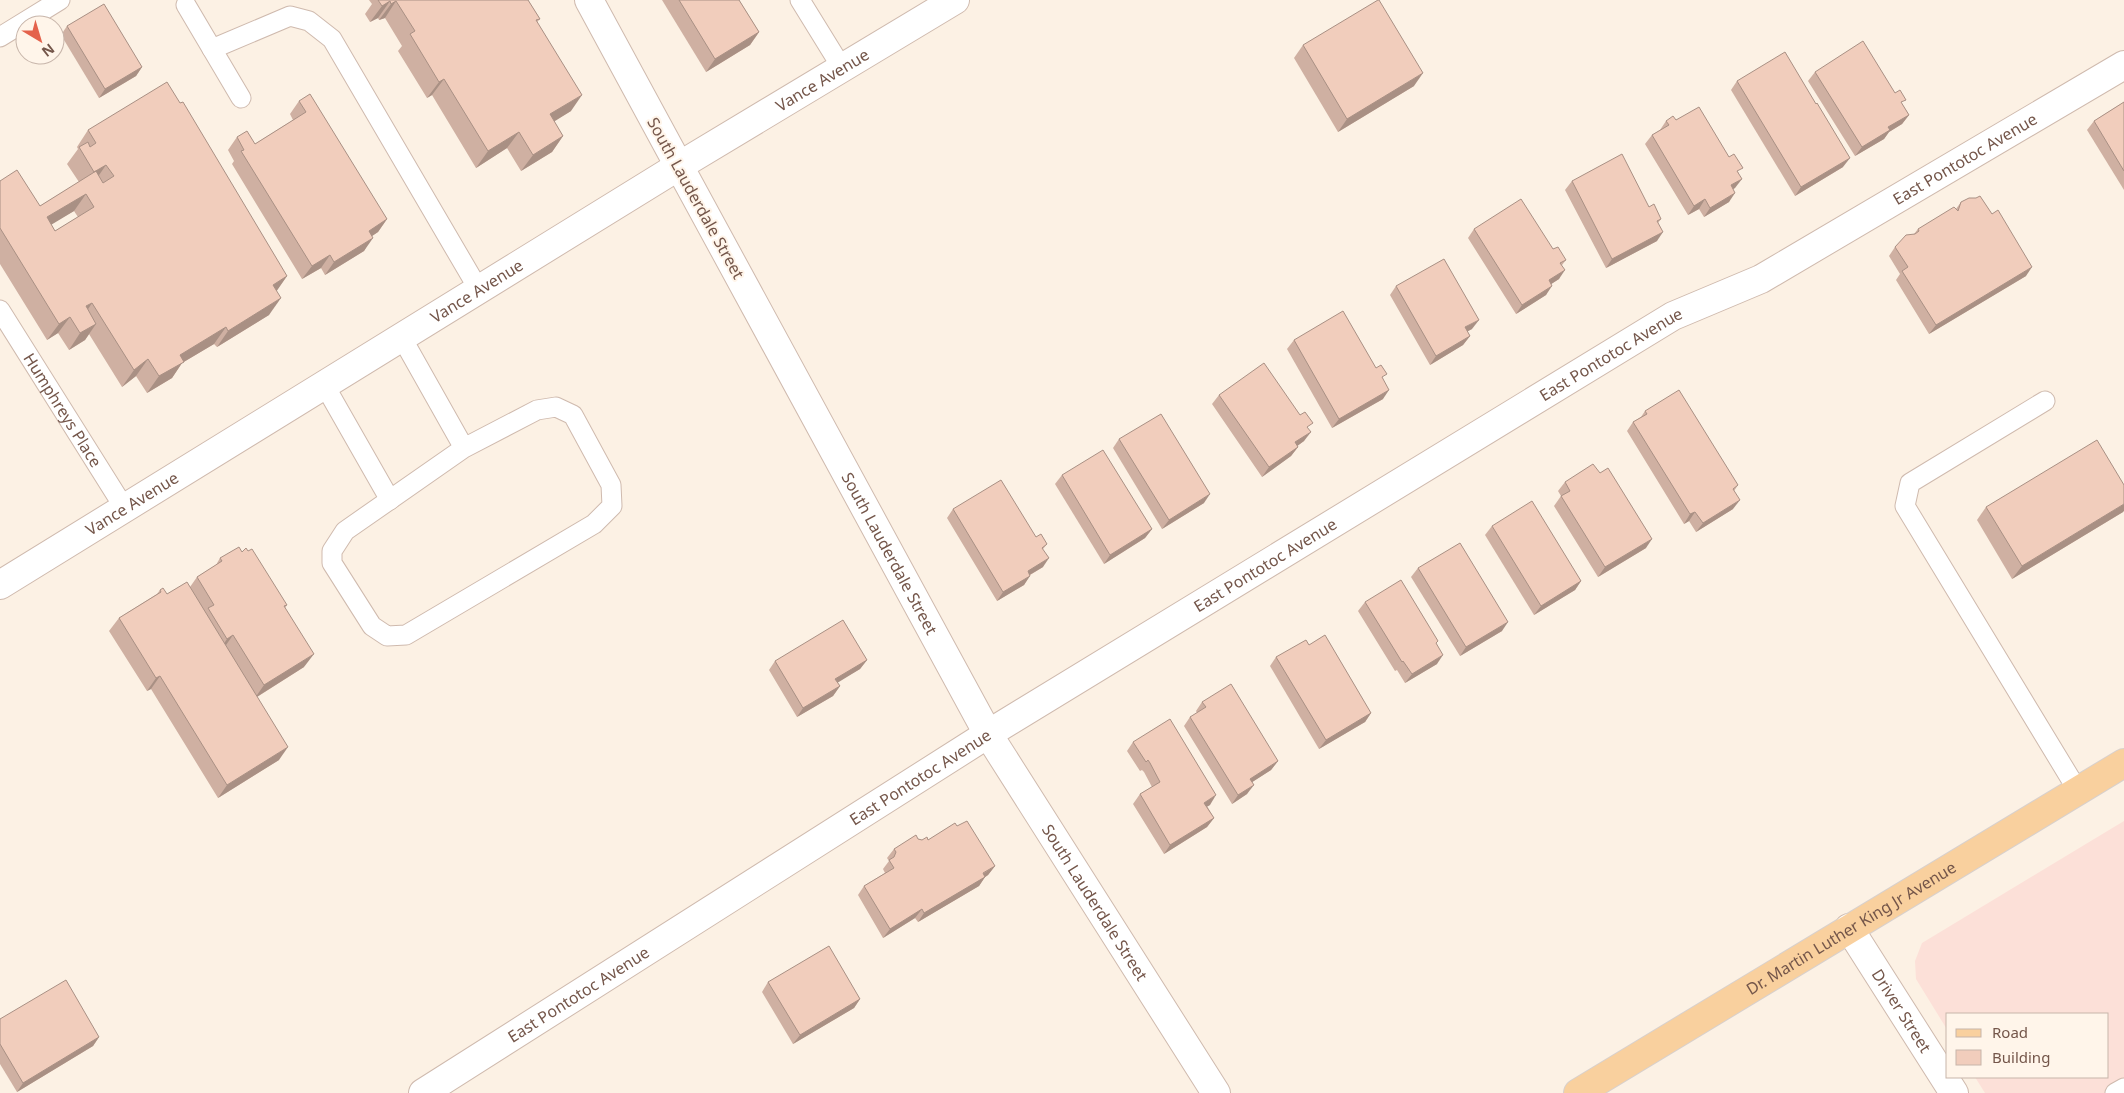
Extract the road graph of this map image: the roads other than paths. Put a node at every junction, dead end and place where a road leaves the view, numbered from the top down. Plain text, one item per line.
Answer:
1 (60, 0) edge
2 (588, 0) edge
3 (800, 0) edge
4 (955, 0) edge
5 (186, 5) dead end
6 (0, 36) edge
7 (212, 49) junction
8 (2124, 64) edge
9 (842, 68) junction
10 (241, 98) dead end
11 (679, 166) junction
12 (479, 290) junction
13 (0, 310) edge
14 (402, 338) junction
15 (325, 386) junction
16 (2045, 401) dead end
17 (464, 448) junction
18 (390, 500) junction
19 (125, 509) junction
20 (0, 585) edge
21 (988, 734) junction
22 (2124, 763) edge
23 (2078, 791) junction
24 (1849, 928) junction
25 (2124, 1088) edge
26 (423, 1093) edge
27 (1216, 1093) edge
28 (1578, 1093) edge
29 (1954, 1093) edge
30 (2115, 1093) edge

1 - 6 lane
2 - 11 street, South Lauderdale Street
3 - 9 lane
4 - 9 street, Vance Avenue
5 - 7 lane
7 - 10 lane
7 - 12 lane
8 - 21 street, East Pontotoc Avenue
9 - 11 street, Vance Avenue
11 - 12 street, Vance Avenue
11 - 21 street, South Lauderdale Street
12 - 14 street, Vance Avenue
13 - 19 lane, Humphreys Place
14 - 15 street, Vance Avenue
14 - 17 lane
15 - 18 lane
15 - 19 street, Vance Avenue
16 - 23 lane
17 - 18 lane
17 - 18 lane
19 - 20 street, Vance Avenue
21 - 26 street, East Pontotoc Avenue
21 - 27 street, South Lauderdale Street
22 - 23 main road, Dr. Martin Luther King Jr Avenue
23 - 24 main road, Dr. Martin Luther King Jr Avenue
24 - 28 main road, Dr. Martin Luther King Jr Avenue
24 - 29 street, Driver Street
25 - 30 lane

